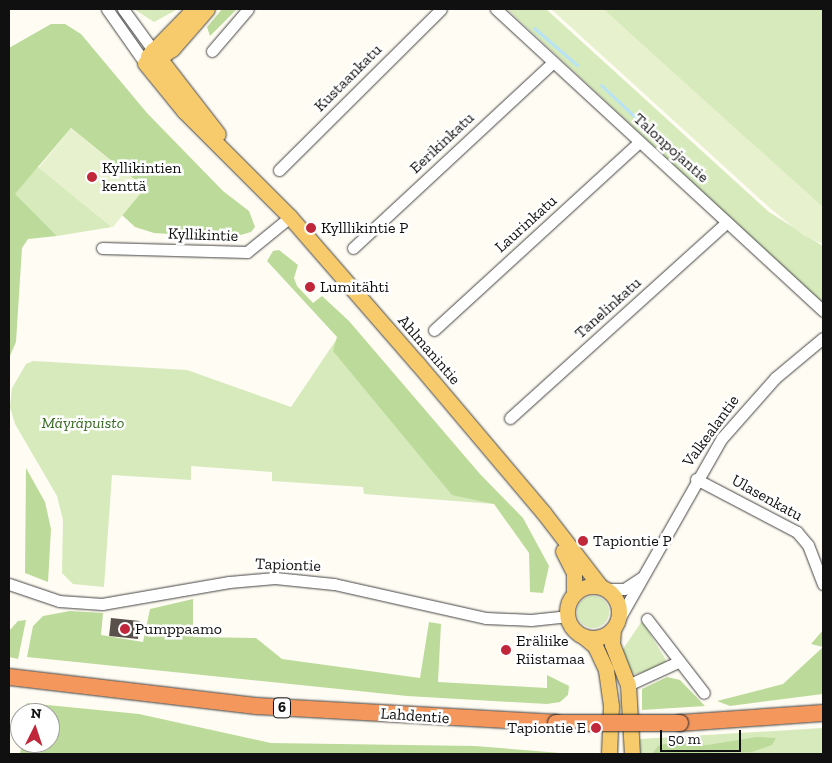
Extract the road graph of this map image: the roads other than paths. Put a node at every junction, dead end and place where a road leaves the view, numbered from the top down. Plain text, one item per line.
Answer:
1 (107, 9) edge
2 (123, 9) edge
3 (194, 9) edge
4 (207, 9) edge
5 (248, 9) edge
6 (441, 9) edge
7 (496, 9) edge
8 (212, 52) dead end
9 (157, 55) junction
10 (553, 62) junction
11 (145, 63) junction
12 (639, 142) junction
13 (278, 170) dead end
14 (257, 183) junction
15 (290, 217) junction
16 (727, 222) junction
17 (102, 248) dead end
18 (354, 248) dead end
19 (823, 311) edge
20 (434, 330) dead end
21 (823, 338) edge
22 (510, 418) dead end
23 (696, 479) junction
24 (532, 498) junction
25 (652, 564) junction
26 (9, 584) edge
27 (823, 584) edge
28 (603, 588) junction
29 (574, 594) junction
30 (567, 616) junction
31 (647, 619) dead end
32 (616, 624) junction
33 (583, 636) junction
34 (678, 662) junction
35 (9, 677) edge
36 (628, 685) junction
37 (704, 693) dead end
38 (823, 713) edge
39 (609, 754) edge
40 (632, 754) edge

1 - 11 street, Ahlmanintie
2 - 9 street, Ahlmanintie
3 - 9 main road
4 - 9 main road
5 - 8 street
6 - 13 street, Kustaankatu
7 - 10 street, Talonpojantie
9 - 11 main road
9 - 14 main road, Ahlmanintie
10 - 12 street, Talonpojantie
10 - 18 street, Eerikinkatu
11 - 14 main road, Ahlmanintie
12 - 16 street, Talonpojantie
12 - 20 street, Laurinkatu
14 - 15 main road, Ahlmanintie
15 - 17 street, Kyllikintie
15 - 24 main road, Ahlmanintie
16 - 19 street, Talonpojantie
16 - 22 street, Tanelinkatu
21 - 23 street, Valkealantie
23 - 25 street, Valkealantie
23 - 27 street, Ulasenkatu
24 - 28 main road, Ahlmanintie
24 - 29 main road, Ahlmanintie
25 - 28 street, Valkealantie
25 - 32 street, Valkealantie
26 - 30 street, Tapiontie
28 - 29 main road
28 - 32 main road
29 - 30 main road
30 - 33 main road
31 - 34 street
32 - 33 main road
32 - 36 main road
33 - 39 main road
34 - 36 street
34 - 37 street
35 - 38 highway, Lahdentie / 6, bridge
36 - 40 main road

